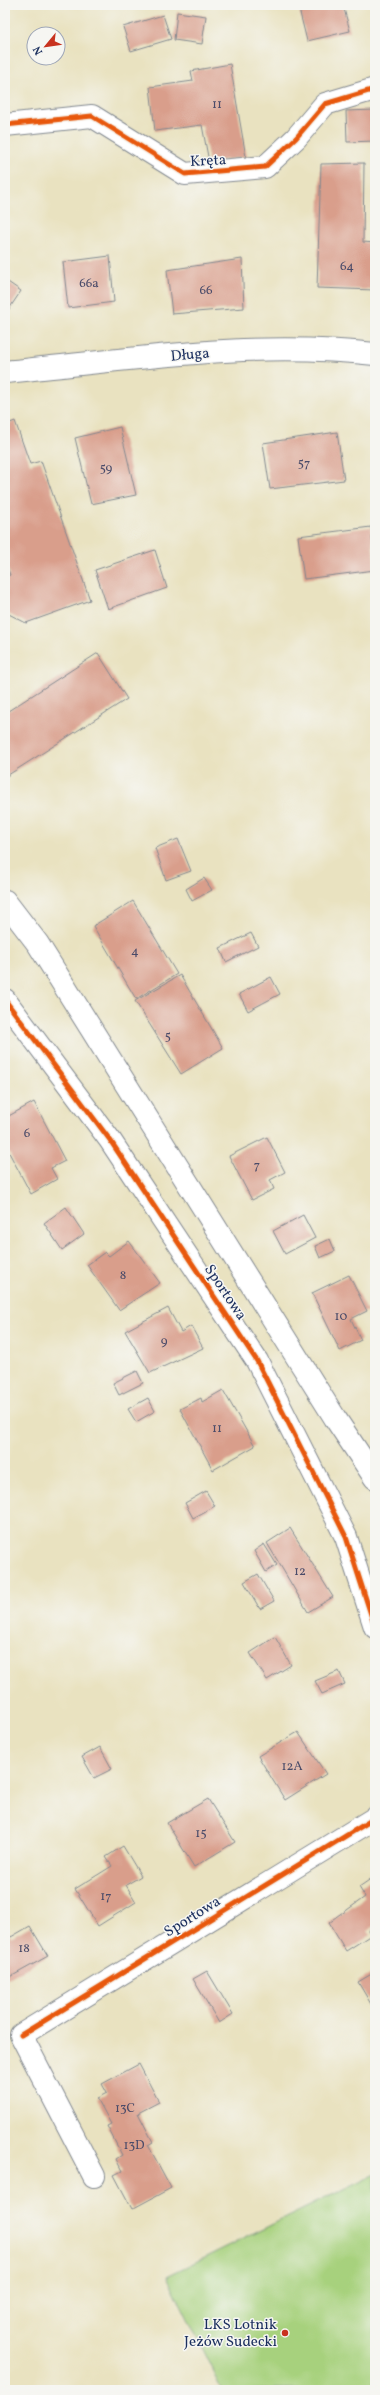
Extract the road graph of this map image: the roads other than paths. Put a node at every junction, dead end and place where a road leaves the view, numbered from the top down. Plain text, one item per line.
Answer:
1 (375, 89) edge
2 (5, 125) edge
3 (375, 354) edge
4 (5, 372) edge
5 (5, 901) edge
6 (5, 1000) edge
7 (375, 1478) edge
8 (370, 1587) edge
9 (375, 1627) edge
10 (375, 1818) edge
11 (94, 2176) dead end

1 - 2 street, Kręta
3 - 4 street, Długa
5 - 7 street
6 - 8 street, Sportowa
8 - 9 street, Sportowa
10 - 11 street, Sportowa

